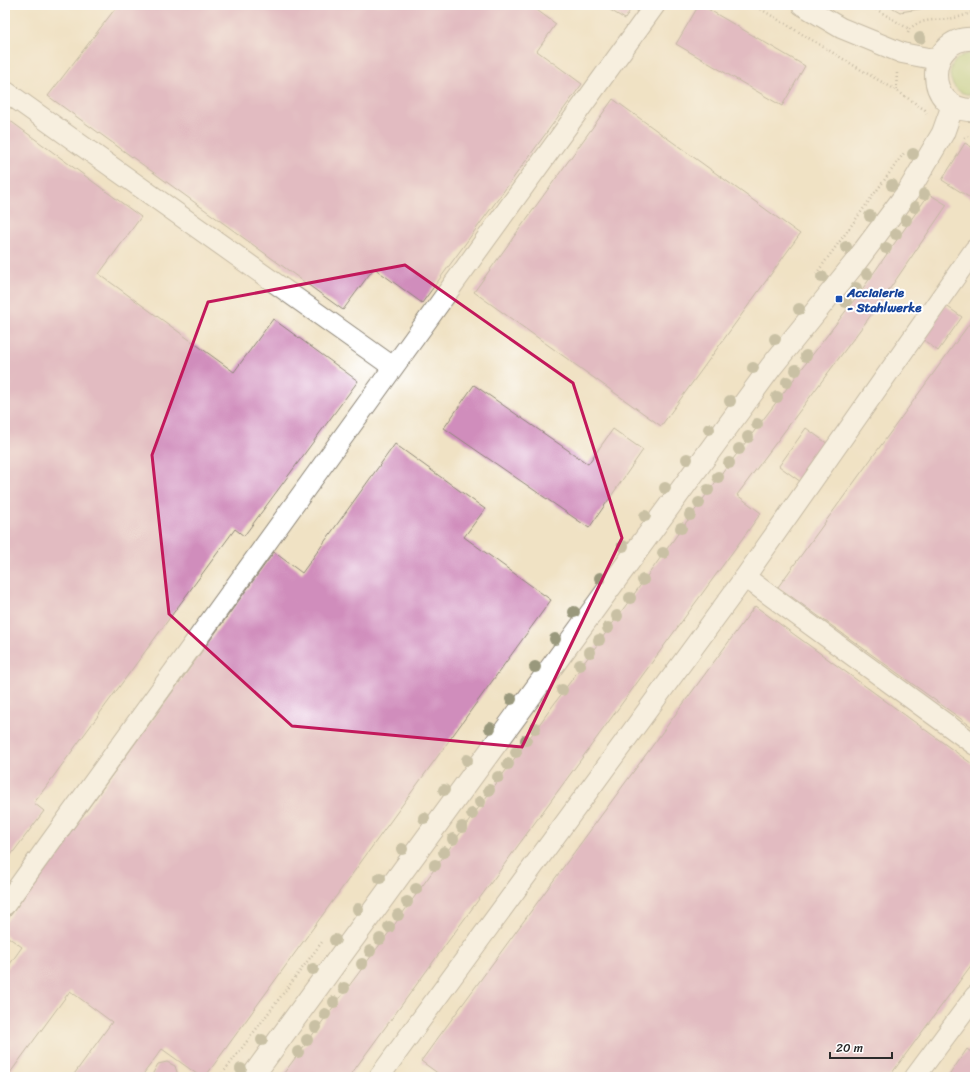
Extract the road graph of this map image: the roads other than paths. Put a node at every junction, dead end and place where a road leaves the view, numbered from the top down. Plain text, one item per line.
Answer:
1 (654, 5) edge
2 (802, 5) edge
3 (975, 39) edge
4 (938, 60) junction
5 (5, 91) edge
6 (953, 105) junction
7 (975, 110) edge
8 (975, 249) edge
9 (393, 367) junction
10 (745, 576) junction
11 (975, 745) edge
12 (5, 905) edge
13 (975, 996) edge
14 (252, 1077) edge
15 (379, 1077) edge
16 (915, 1077) edge

1 - 9 street
2 - 4 street
3 - 4 main road
4 - 6 main road
5 - 9 street
6 - 7 main road
6 - 14 main road
8 - 10 street
9 - 12 street
10 - 11 street
10 - 15 street
13 - 16 street

